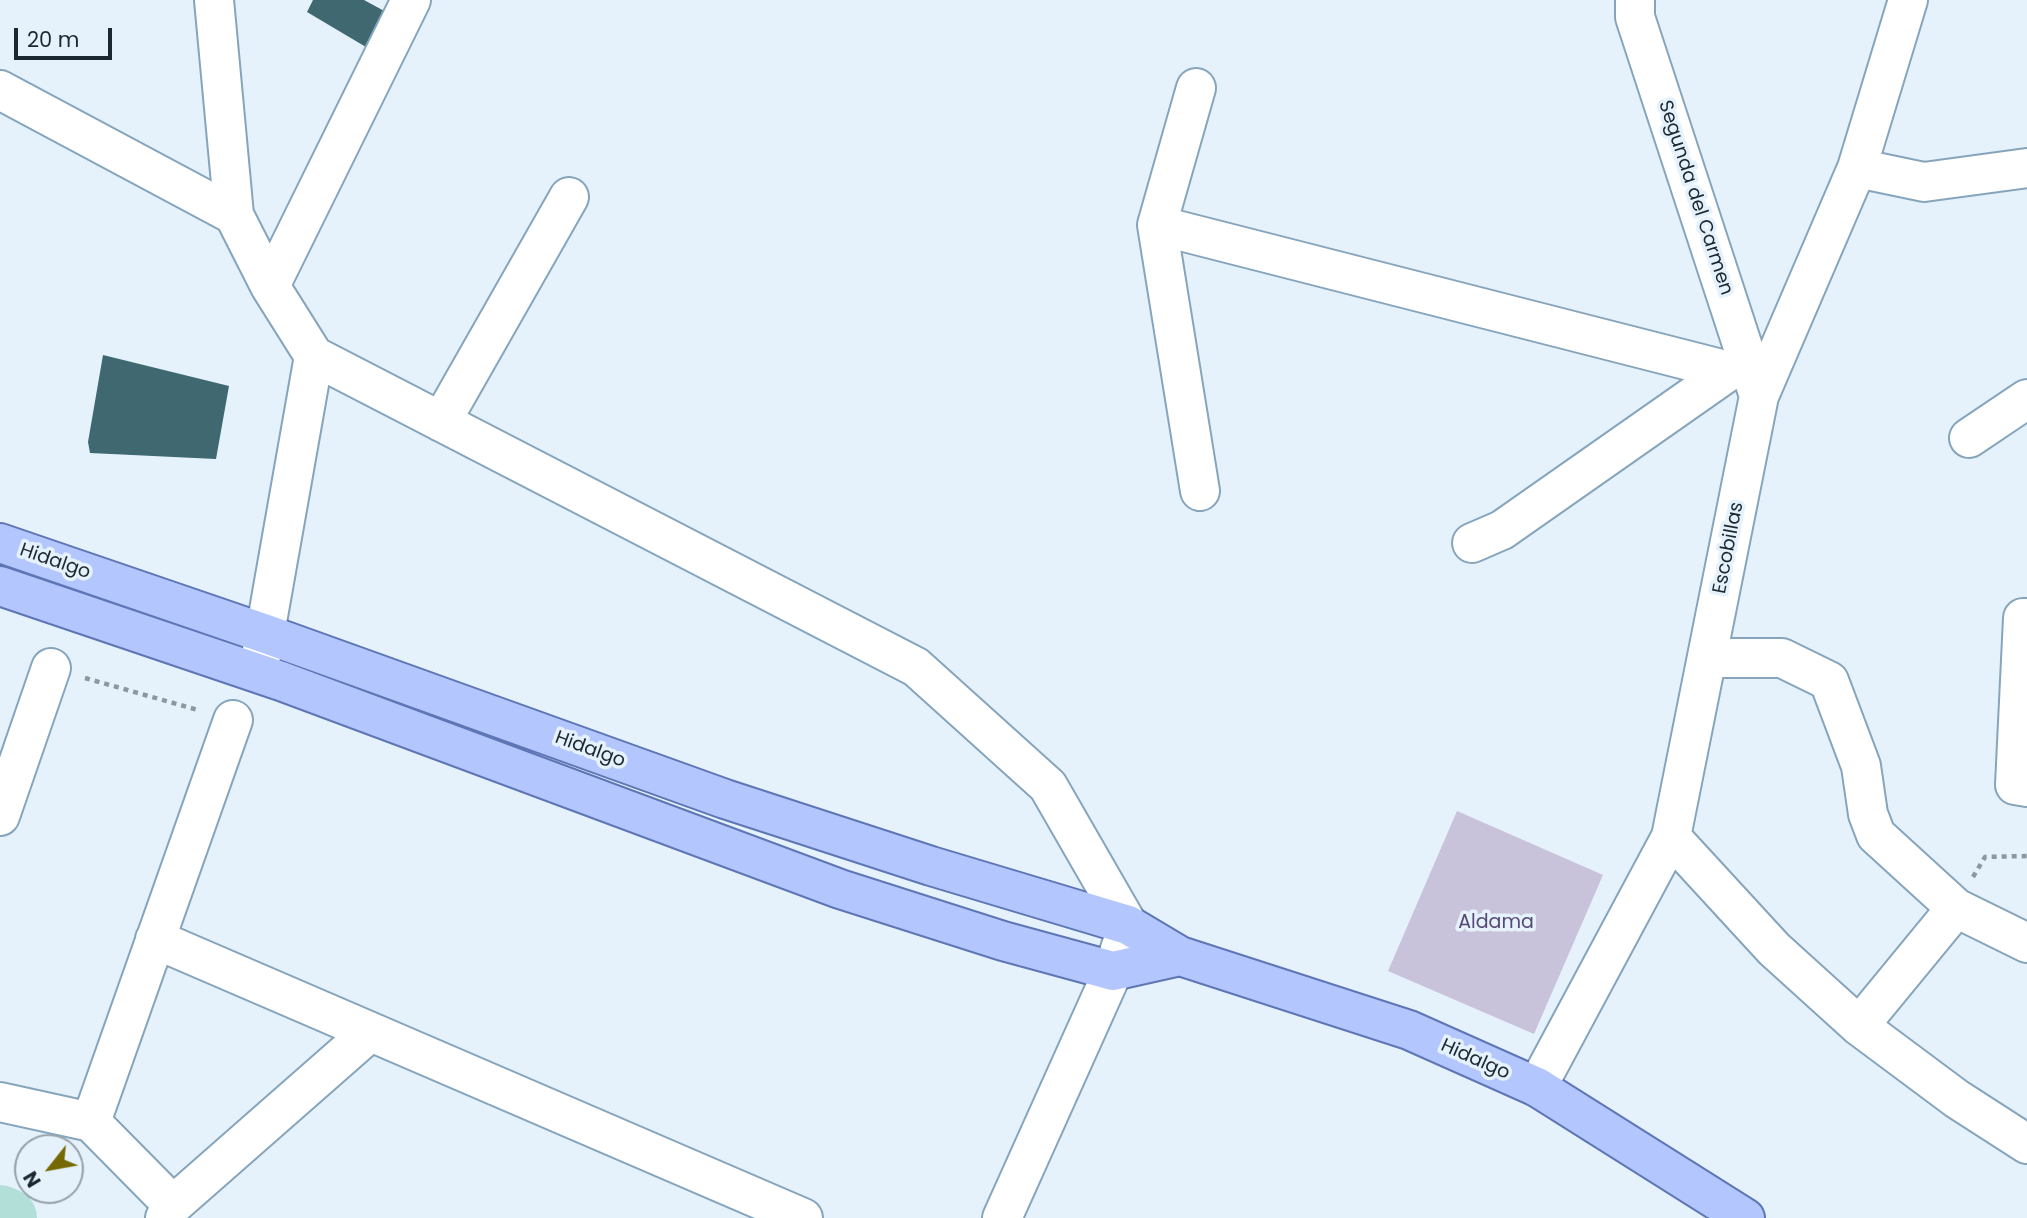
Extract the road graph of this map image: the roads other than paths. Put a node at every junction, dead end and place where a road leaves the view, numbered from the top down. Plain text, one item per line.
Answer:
1 (214, 0) edge
2 (411, 0) edge
3 (1635, 0) edge
4 (1908, 0) edge
5 (1196, 89) dead end
6 (0, 90) edge
7 (1857, 168) junction
8 (2027, 168) edge
9 (569, 197) dead end
10 (234, 215) junction
11 (1157, 225) junction
12 (270, 286) junction
13 (314, 356) junction
14 (1746, 376) junction
15 (2027, 399) edge
16 (441, 422) junction
17 (1969, 438) dead end
18 (1200, 491) dead end
19 (0, 543) edge
20 (1472, 543) dead end
21 (0, 586) edge
22 (2027, 618) edge
23 (266, 634) junction
24 (1707, 658) junction
25 (51, 668) road end
26 (257, 673) junction
27 (233, 720) road end
28 (2027, 787) edge
29 (0, 816) edge
30 (1671, 837) junction
31 (990, 883) junction
32 (1956, 908) junction
33 (1128, 925) junction
34 (975, 932) junction
35 (155, 939) junction
36 (2027, 943) edge
37 (1180, 956) junction
38 (1113, 971) junction
39 (1859, 1026) junction
40 (370, 1032) junction
41 (1537, 1087) junction
42 (0, 1102) edge
43 (91, 1122) junction
44 (2027, 1144) edge
45 (169, 1211) edge
46 (803, 1218) edge
47 (1003, 1218) edge
48 (1745, 1218) edge

1 - 10 street
2 - 12 street
3 - 14 street, Segunda del Carmen
4 - 7 street, Escobillas
5 - 11 street
6 - 10 street
7 - 8 street
7 - 14 street, Escobillas
9 - 16 street
10 - 12 street
11 - 14 street
11 - 18 street
12 - 13 street
13 - 16 street
13 - 23 street
14 - 20 street
14 - 24 street, Escobillas
15 - 17 street
16 - 33 street
19 - 23 main road, Hidalgo
21 - 26 main road
22 - 28 street
23 - 26 street
23 - 31 main road, Hidalgo
24 - 30 street, Escobillas
24 - 32 street
25 - 29 street
26 - 34 main road
27 - 35 street
30 - 39 street
30 - 41 street, Escobillas
31 - 33 main road, Hidalgo
31 - 34 main road
32 - 36 street
32 - 39 street
33 - 37 main road, Hidalgo
33 - 38 street
34 - 38 main road
35 - 40 street
35 - 43 street
37 - 38 main road
37 - 41 main road, Hidalgo
38 - 47 street
39 - 44 street
40 - 45 street
40 - 46 street
41 - 48 main road, Hidalgo
42 - 43 street
43 - 45 street

